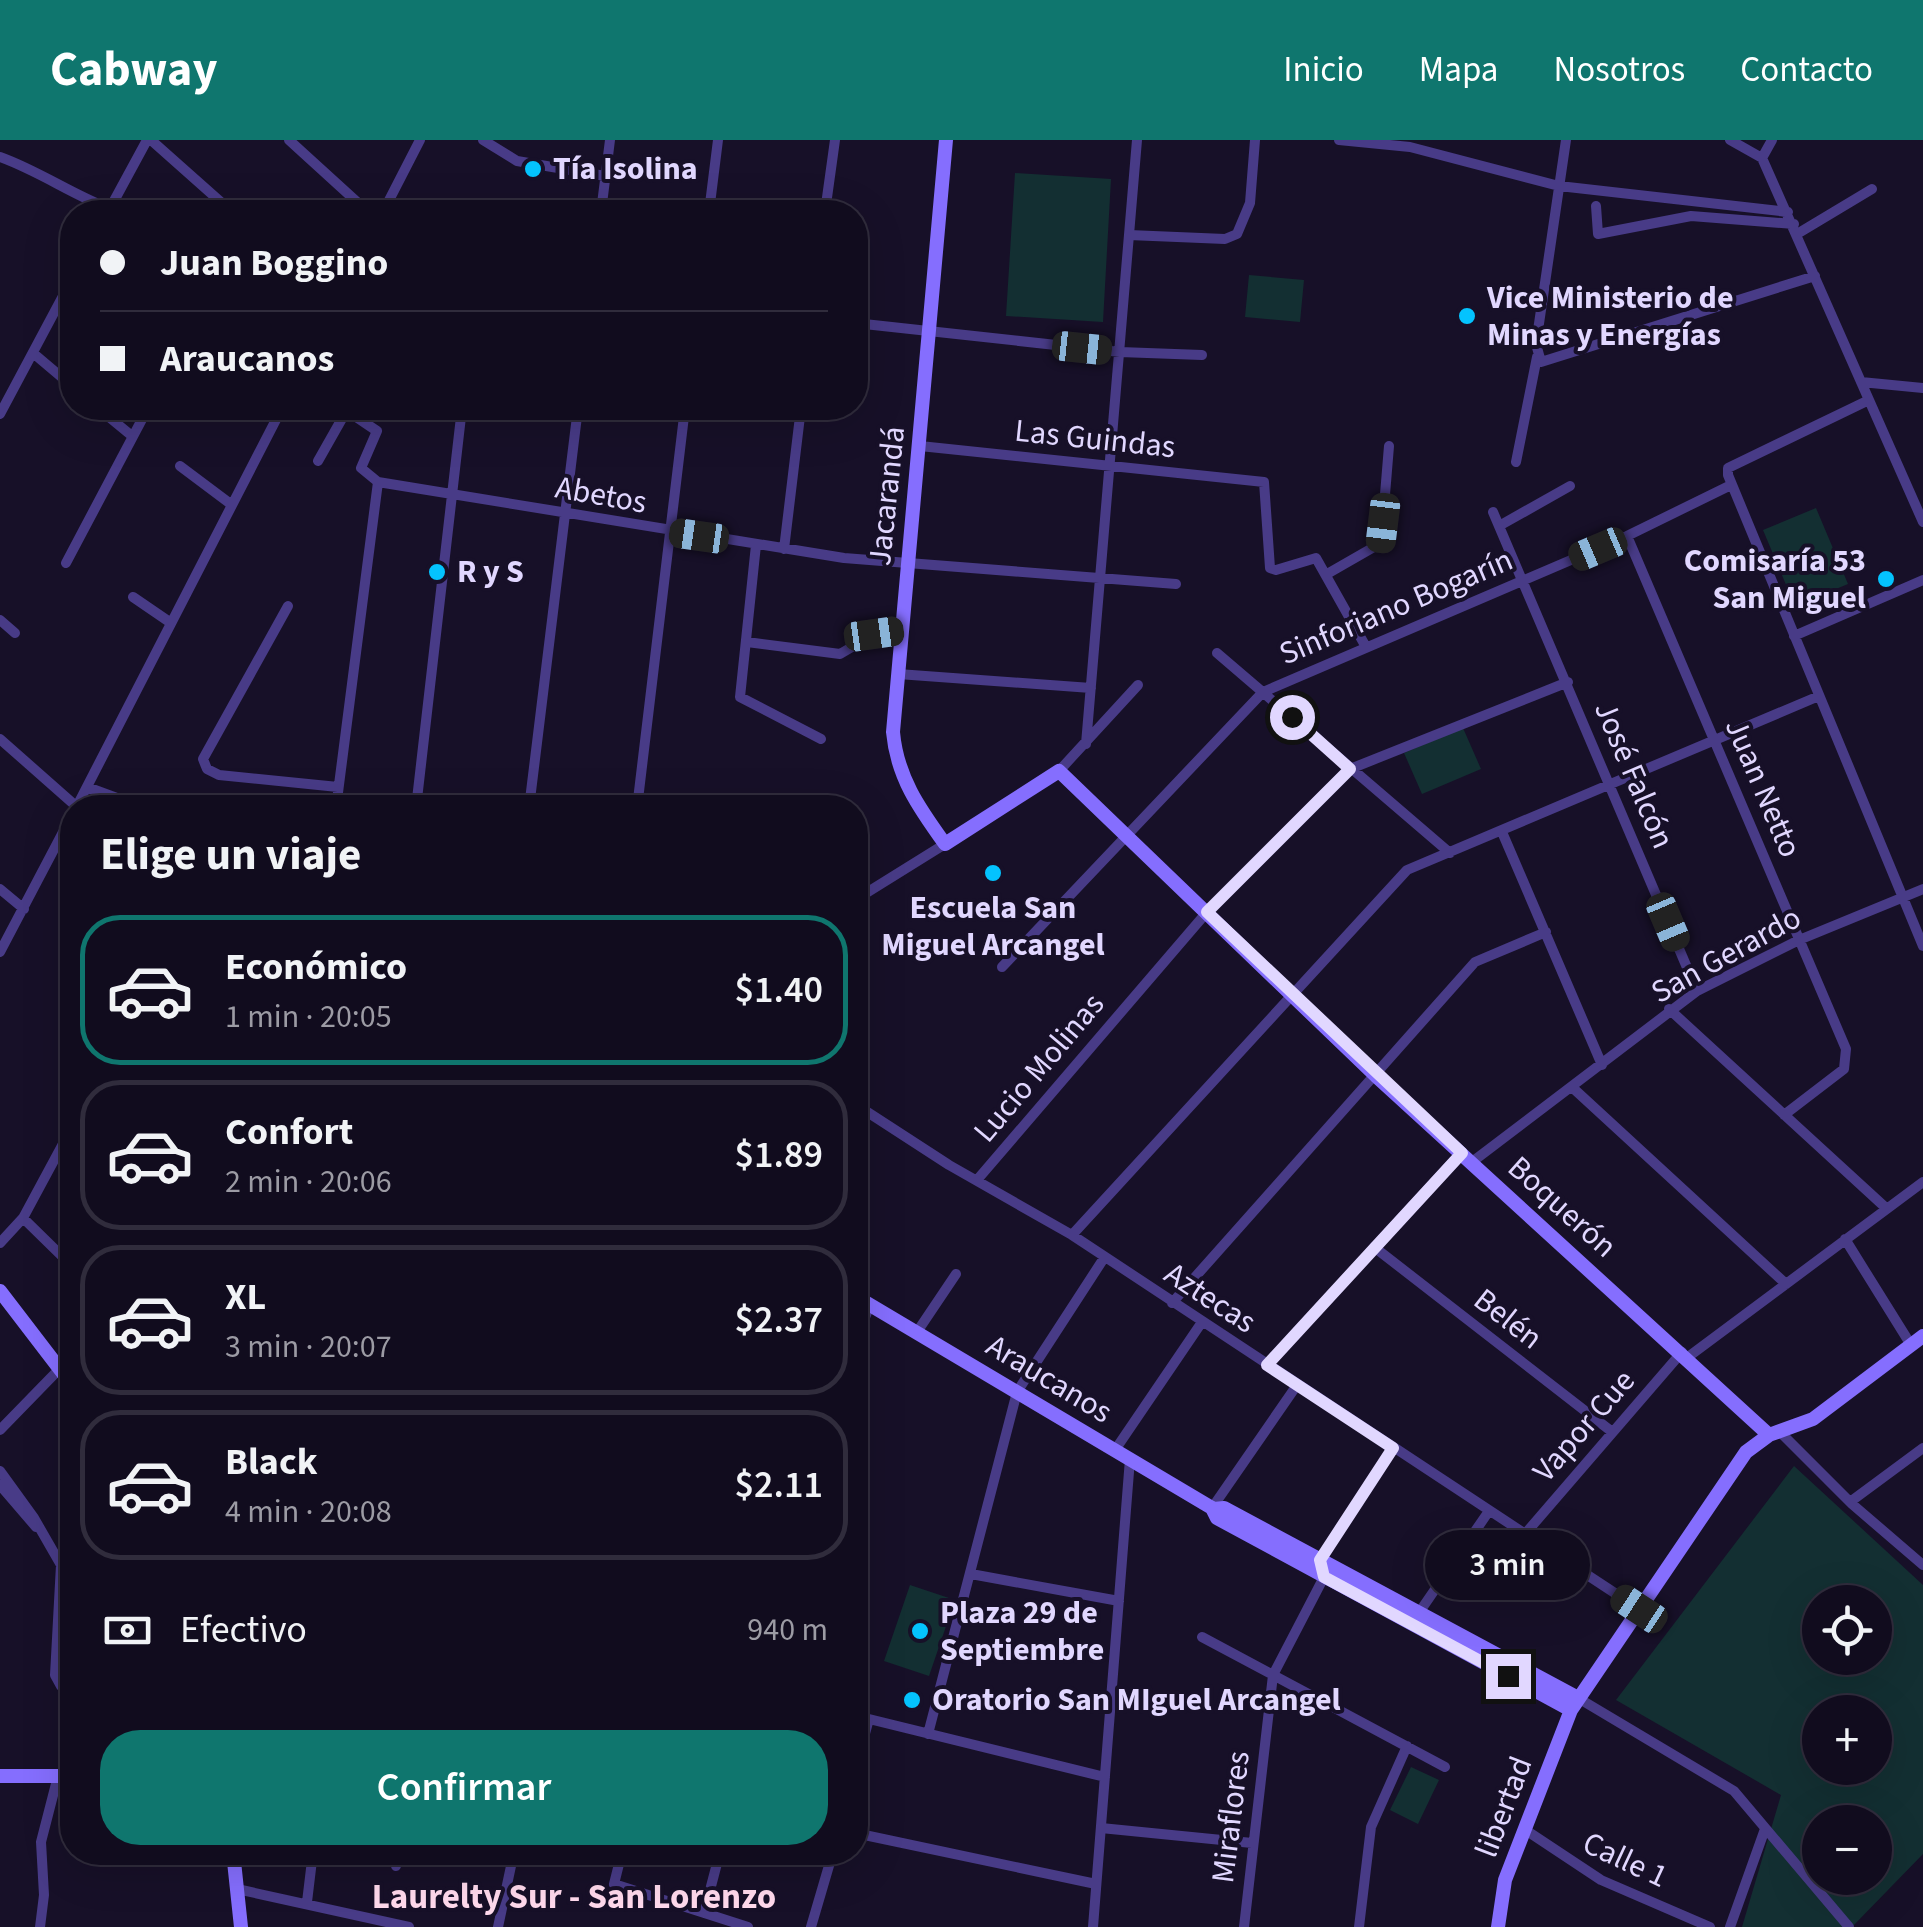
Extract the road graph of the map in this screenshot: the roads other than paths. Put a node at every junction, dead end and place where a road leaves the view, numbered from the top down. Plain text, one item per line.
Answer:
1 (148, 140) edge
2 (289, 140) edge
3 (420, 140) edge
4 (483, 140) edge
5 (610, 140) edge
6 (718, 140) edge
7 (835, 140) edge
8 (946, 140) edge
9 (1137, 140) edge
10 (1255, 140) edge
11 (1338, 140) edge
12 (1566, 140) edge
13 (1730, 140) edge
14 (1772, 140) edge
15 (1410, 144) edge
16 (0, 157) edge
17 (1762, 158) junction
18 (606, 176) junction
19 (1560, 186) junction
20 (1872, 190) dead end
21 (86, 200) edge
22 (115, 200) edge
23 (218, 200) edge
24 (355, 200) edge
25 (389, 200) edge
26 (603, 200) edge
27 (710, 200) edge
28 (828, 200) edge
29 (1596, 206) dead end
30 (1788, 212) junction
31 (1796, 229) junction
32 (1129, 235) junction
33 (1815, 276) junction
34 (60, 302) edge
35 (868, 324) edge
36 (930, 331) junction
37 (1120, 352) junction
38 (33, 353) junction
39 (1202, 355) dead end
40 (1537, 357) junction
41 (60, 376) edge
42 (1861, 382) junction
43 (1923, 388) edge
44 (1869, 400) junction
45 (0, 414) edge
46 (113, 420) edge
47 (141, 420) edge
48 (276, 420) edge
49 (340, 420) edge
50 (362, 420) edge
51 (461, 420) edge
52 (577, 420) edge
53 (684, 420) edge
54 (800, 420) edge
55 (132, 436) junction
56 (920, 446) junction
57 (1389, 446) dead end
58 (318, 461) dead end
59 (1516, 462) dead end
60 (1108, 464) junction
61 (180, 466) dead end
62 (378, 482) junction
63 (1570, 486) dead end
64 (1729, 486) junction
65 (452, 497) junction
66 (232, 505) junction
67 (1493, 512) dead end
68 (565, 514) junction
69 (1923, 522) edge
70 (1499, 526) junction
71 (670, 532) junction
72 (1628, 536) junction
73 (756, 544) junction
74 (784, 549) junction
75 (909, 562) junction
76 (66, 563) dead end
77 (1327, 574) junction
78 (1100, 579) junction
79 (1520, 580) junction
80 (1923, 580) edge
81 (1176, 584) dead end
82 (133, 596) dead end
83 (288, 606) dead end
84 (0, 620) edge
85 (171, 622) junction
86 (901, 631) junction
87 (14, 633) dead end
88 (1794, 636) junction
89 (747, 642) junction
90 (1366, 647) junction
91 (1217, 653) dead end
92 (898, 674) junction
93 (1568, 682) junction
94 (1138, 684) dead end
95 (1090, 688) junction
96 (1263, 692) junction
97 (1820, 696) junction
98 (0, 739) edge
99 (820, 739) dead end
100 (1716, 740) junction
101 (1086, 744) junction
102 (1350, 769) junction
103 (1059, 771) junction
104 (1610, 784) junction
105 (338, 786) junction
106 (86, 787) junction
107 (63, 795) edge
108 (82, 795) edge
109 (108, 795) edge
110 (337, 795) edge
111 (418, 795) edge
112 (531, 795) edge
113 (639, 795) edge
114 (1502, 832) junction
115 (1128, 836) junction
116 (60, 839) edge
117 (944, 844) junction
118 (1450, 853) junction
119 (0, 889) edge
120 (1923, 889) edge
121 (868, 892) edge
122 (1902, 898) junction
123 (24, 910) junction
124 (1207, 912) junction
125 (1546, 932) junction
126 (1799, 940) junction
127 (1923, 946) edge
128 (0, 952) edge
129 (1002, 967) dead end
130 (1291, 991) junction
131 (1697, 992) junction
132 (1669, 1010) junction
133 (1602, 1065) junction
134 (1376, 1076) junction
135 (1574, 1088) junction
136 (868, 1112) edge
137 (1784, 1114) junction
138 (60, 1153) edge
139 (1467, 1157) junction
140 (977, 1180) junction
141 (1923, 1182) edge
142 (1886, 1208) junction
143 (23, 1218) junction
144 (1072, 1236) junction
145 (1846, 1239) junction
146 (0, 1243) edge
147 (1374, 1247) junction
148 (60, 1254) edge
149 (1104, 1258) junction
150 (956, 1274) dead end
151 (1786, 1284) junction
152 (0, 1291) edge
153 (1172, 1302) junction
154 (868, 1305) edge
155 (1202, 1322) junction
156 (917, 1332) junction
157 (1917, 1341) edge
158 (1685, 1354) junction
159 (1267, 1365) junction
160 (60, 1370) joint
161 (1297, 1385) junction
162 (1017, 1392) junction
163 (0, 1430) edge
164 (1611, 1431) junction
165 (1775, 1433) junction
166 (1393, 1448) junction
167 (1923, 1448) edge
168 (1115, 1450) junction
169 (1130, 1459) junction
170 (0, 1471) edge
171 (0, 1484) edge
172 (1850, 1502) junction
173 (1213, 1508) junction
174 (1489, 1511) junction
175 (37, 1528) junction
176 (1525, 1534) junction
177 (1320, 1560) junction
178 (1923, 1565) edge
179 (60, 1570) edge
180 (971, 1574) junction
181 (1324, 1577) junction
182 (60, 1599) edge
183 (1119, 1601) junction
184 (1639, 1609) junction
185 (1416, 1619) junction
186 (1202, 1636) dead end
187 (1273, 1675) junction
188 (60, 1684) edge
189 (1574, 1704) junction
190 (868, 1719) edge
191 (928, 1734) junction
192 (1407, 1746) junction
193 (1445, 1767) dead end
194 (0, 1776) edge
195 (60, 1776) edge
196 (1105, 1778) junction
197 (60, 1790) edge
198 (1101, 1828) junction
199 (1524, 1829) junction
200 (1765, 1829) junction
201 (868, 1836) edge
202 (1252, 1843) junction
203 (234, 1865) edge
204 (311, 1865) edge
205 (511, 1865) edge
206 (619, 1865) edge
207 (717, 1865) edge
208 (828, 1865) edge
209 (1096, 1884) junction
210 (237, 1889) junction
211 (307, 1902) junction
212 (704, 1913) junction
213 (40, 1927) edge
214 (241, 1927) edge
215 (409, 1927) edge
216 (498, 1927) edge
217 (748, 1927) edge
218 (811, 1927) edge
219 (1093, 1927) edge
220 (1244, 1927) edge
221 (1359, 1927) edge
222 (1498, 1927) edge
223 (1710, 1927) edge
224 (1730, 1927) edge
225 (1849, 1927) edge

1 - 22 street
1 - 23 street
2 - 24 street
3 - 25 street
4 - 18 street
5 - 18 street
6 - 27 street
7 - 28 street
8 - 36 street, Jacarandá
9 - 32 street
10 - 32 street
11 - 15 street
12 - 19 street
13 - 17 street
14 - 17 street
15 - 19 street
16 - 21 street
17 - 30 street
18 - 26 street
19 - 30 street
19 - 40 street
20 - 31 street
29 - 31 street
30 - 31 street
31 - 33 street
32 - 37 street
33 - 40 street
33 - 42 street
34 - 38 street
35 - 36 street
36 - 37 street
36 - 56 street, Jacarandá
37 - 39 street
37 - 60 street
38 - 41 street
38 - 45 street
40 - 59 street
42 - 43 street
42 - 44 street
44 - 64 street
44 - 69 street
46 - 55 street
47 - 55 street
48 - 66 street
49 - 58 street
50 - 62 street
51 - 65 street
52 - 68 street
53 - 71 street
54 - 74 street
55 - 76 street
56 - 60 street, Las Guindas
56 - 75 street, Jacarandá
57 - 77 street
60 - 77 street, Las Guindas
60 - 78 street
61 - 66 street
62 - 65 street, Abetos
62 - 105 street
63 - 70 street
64 - 72 street, Sinforiano Bogarín
64 - 88 street
65 - 68 street, Abetos
65 - 111 street
66 - 85 street
67 - 70 street, José Falcón
68 - 71 street, Abetos
68 - 112 street
70 - 79 street, José Falcón
71 - 73 street, Abetos
71 - 113 street
72 - 79 street, Sinforiano Bogarín
72 - 100 street, Juan Netto
73 - 74 street, Abetos
73 - 89 street
74 - 75 street, Abetos
75 - 78 street, Abetos
75 - 86 street, Jacarandá
77 - 90 street
78 - 81 street, Abetos
78 - 95 street
79 - 90 street, Sinforiano Bogarín
79 - 93 street, José Falcón
80 - 88 street
82 - 85 street
83 - 105 street
84 - 87 street
85 - 106 street
86 - 89 street
86 - 92 street, Jacarandá
88 - 97 street
89 - 99 street
90 - 96 street, Sinforiano Bogarín
91 - 96 street
92 - 95 street
92 - 117 street, Jacarandá
93 - 102 street, Lucio Molinas
93 - 104 street, José Falcón
94 - 101 street
95 - 101 street
96 - 102 street
96 - 115 street, Sinforiano Bogarín
97 - 100 street
97 - 122 street
98 - 107 street
100 - 104 street
100 - 126 street, Juan Netto
101 - 103 street
102 - 118 street
102 - 124 street, Lucio Molinas
103 - 115 street, Boquerón
103 - 117 street
104 - 114 street
104 - 131 street, José Falcón
105 - 110 street
106 - 108 street
106 - 109 street
114 - 118 street
114 - 125 street
115 - 124 street, Boquerón
115 - 129 street, Sinforiano Bogarín
116 - 123 street
117 - 121 street
118 - 130 street
119 - 123 street
120 - 122 street, San Gerardo
122 - 126 street, San Gerardo
122 - 127 street
123 - 128 street
124 - 130 street, Boquerón
124 - 140 street, Lucio Molinas
125 - 133 street
125 - 134 street
126 - 131 street, San Gerardo
126 - 137 street, Juan Netto
130 - 134 street, Boquerón
130 - 144 street
131 - 132 street, San Gerardo
132 - 133 street, San Gerardo
132 - 137 street
133 - 135 street, San Gerardo
134 - 139 street, Boquerón
134 - 153 street
135 - 139 street, San Gerardo
135 - 151 street
136 - 140 street, Aztecas
137 - 142 street
138 - 143 street
139 - 147 street, San Gerardo
139 - 158 street, Boquerón
140 - 144 street, Aztecas
141 - 142 street, Vapor Cue
142 - 145 street, Vapor Cue
143 - 146 street
143 - 148 street
144 - 149 street, Aztecas
145 - 151 street, Vapor Cue
145 - 157 street
147 - 159 street, San Gerardo
147 - 164 street, Belén
149 - 153 street, Aztecas
149 - 162 street
150 - 156 street
151 - 158 street, Vapor Cue
152 - 160 street
153 - 155 street, Aztecas
154 - 156 street, Araucanos
155 - 159 street, Aztecas
155 - 168 street
156 - 162 street, Araucanos
157 - 165 street, libertad
158 - 164 street, Vapor Cue
158 - 165 street, Boquerón
159 - 161 street, Aztecas
160 - 163 street
161 - 166 street, Aztecas
161 - 173 street
162 - 168 street, Araucanos
162 - 180 street
164 - 176 street, Vapor Cue
165 - 172 street
165 - 184 street, libertad
166 - 174 street, Aztecas
166 - 177 street
167 - 172 street
168 - 169 street, Araucanos
169 - 173 street, Araucanos
169 - 183 street
170 - 175 street
171 - 175 street
172 - 178 street
173 - 177 street, Araucanos
173 - 181 street, Araucanos
174 - 176 street, Aztecas
174 - 185 street
175 - 179 street
176 - 184 street, Aztecas
177 - 181 street
177 - 185 street, Araucanos
180 - 183 street
180 - 191 street
181 - 185 street, Araucanos
181 - 187 street, Miraflores
182 - 188 street
183 - 196 street
184 - 189 street, libertad
185 - 189 street, Araucanos
186 - 187 street
187 - 192 street
187 - 202 street, Miraflores
189 - 199 street, libertad
189 - 200 street
190 - 191 street
191 - 196 street
192 - 193 street
192 - 221 street
194 - 195 street
196 - 198 street
197 - 213 street
198 - 202 street
198 - 209 street
199 - 222 street, libertad
199 - 223 street, Calle 1
200 - 224 street
200 - 225 street
201 - 209 street
202 - 220 street, Miraflores
203 - 210 street
204 - 211 street
205 - 216 street
206 - 212 street
207 - 212 street
208 - 218 street
209 - 219 street
210 - 211 street
210 - 214 street
211 - 215 street
212 - 217 street

